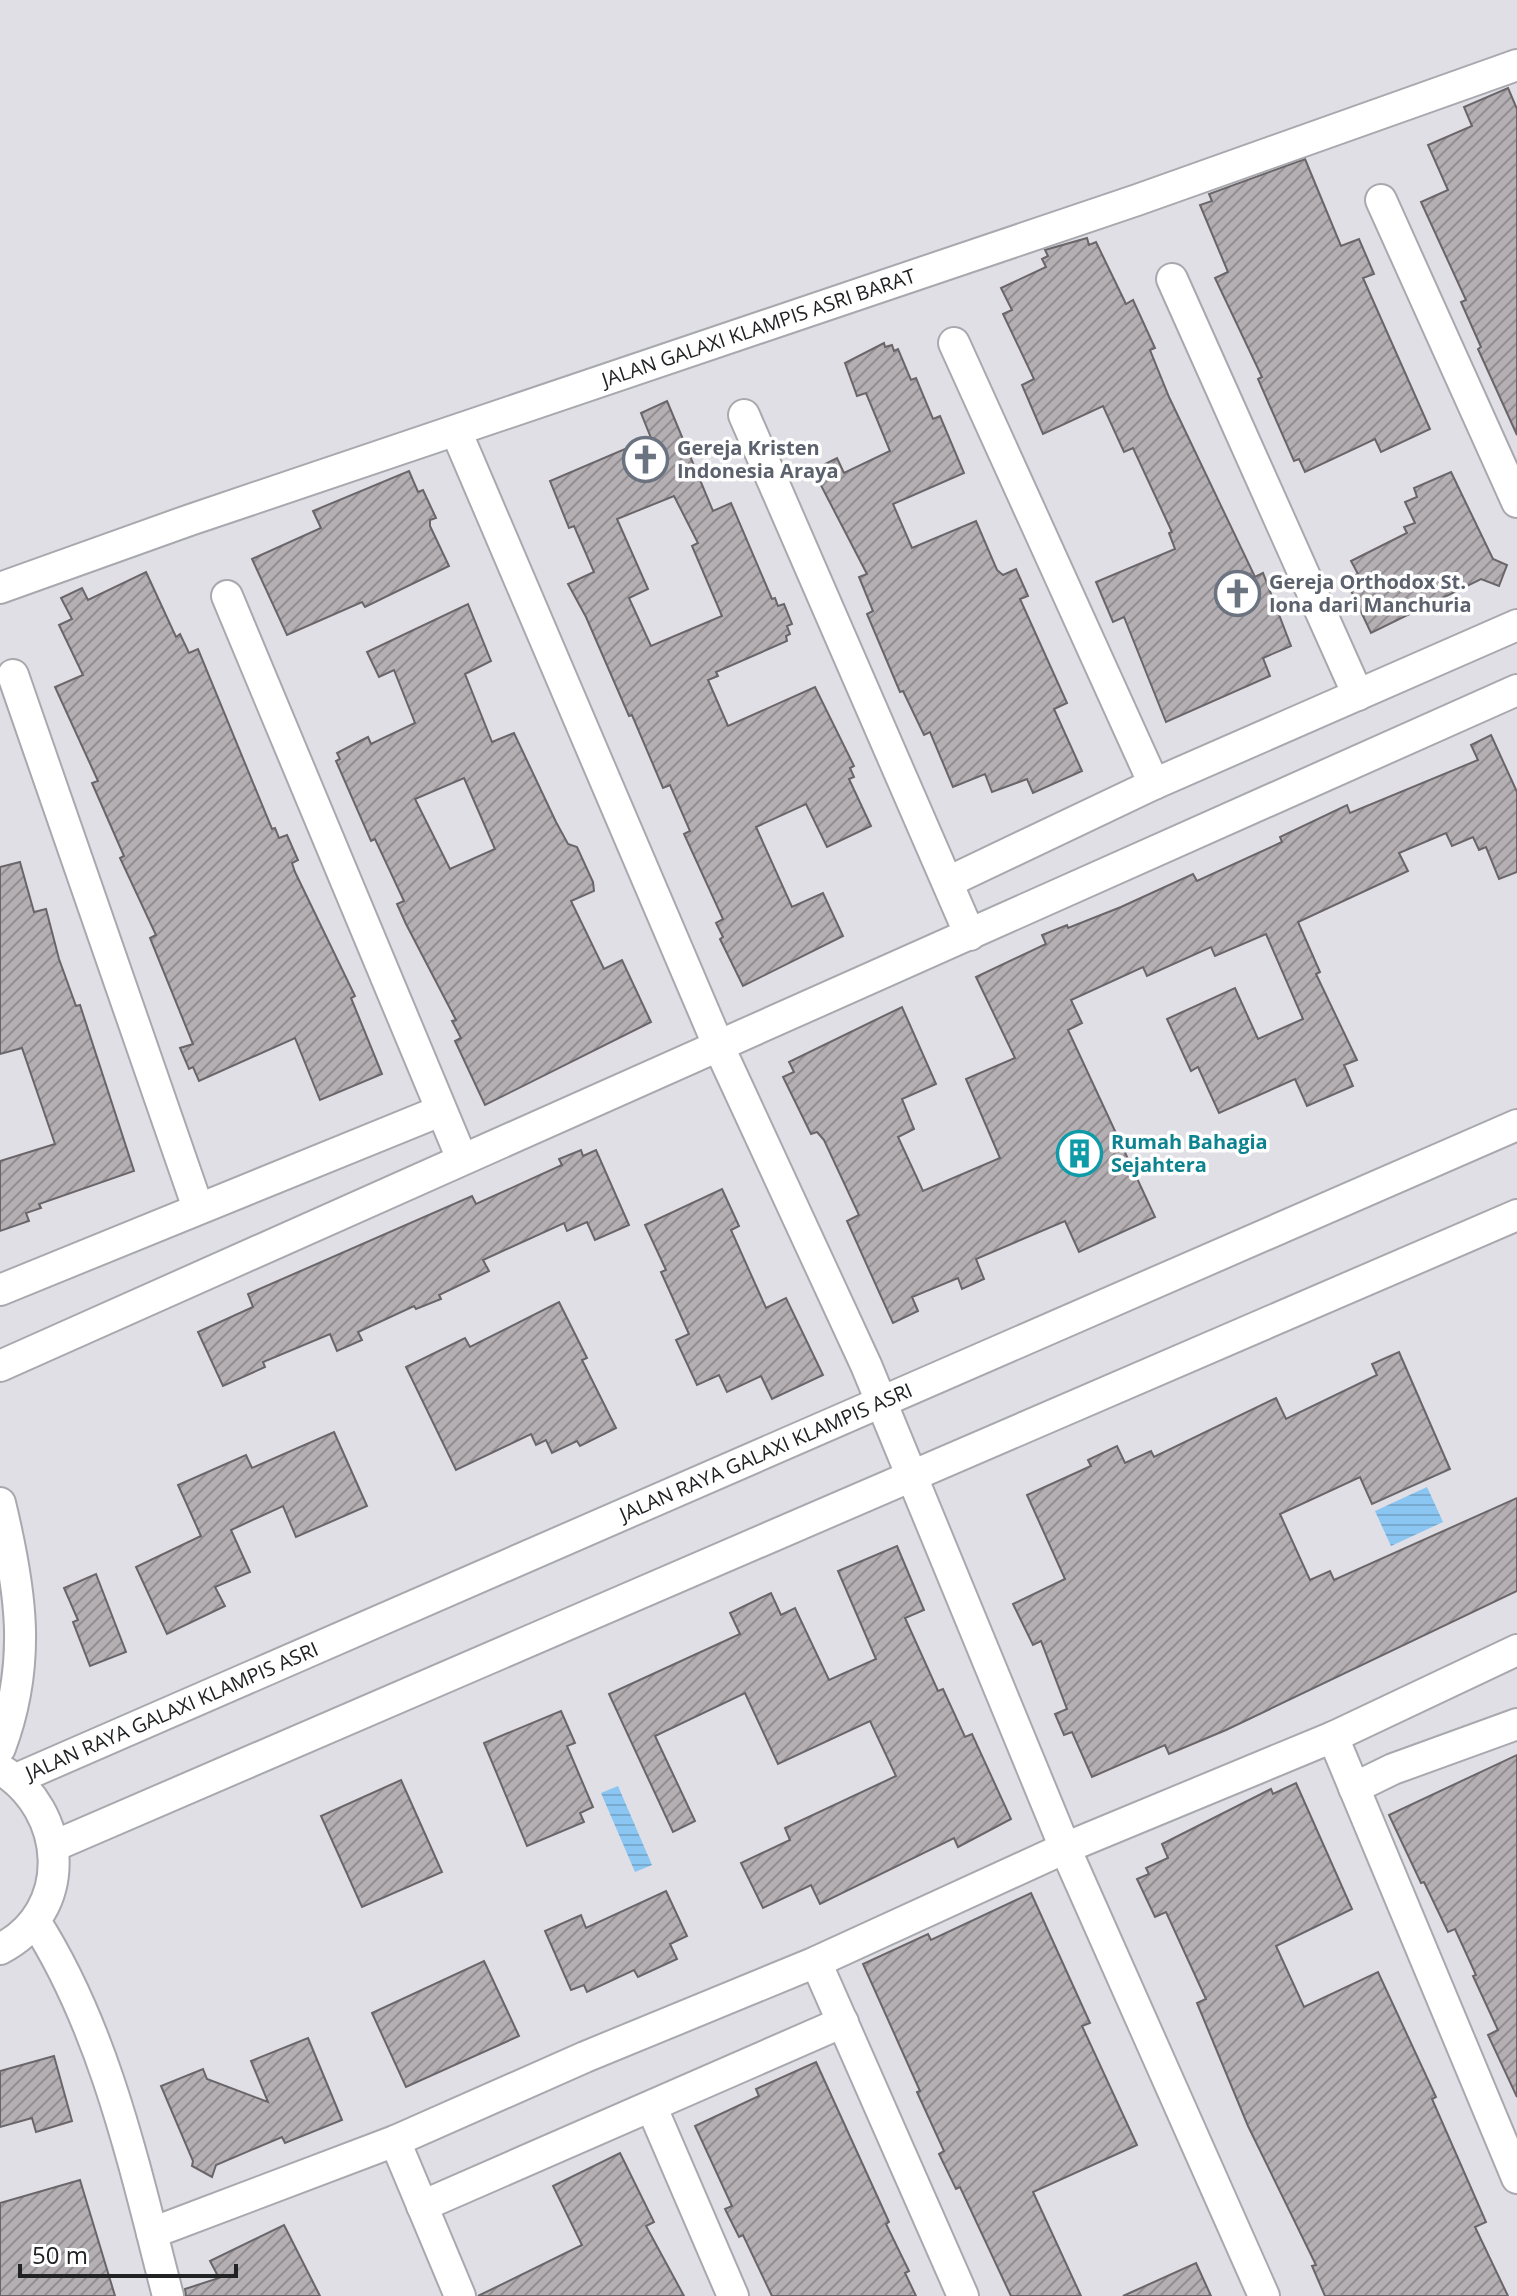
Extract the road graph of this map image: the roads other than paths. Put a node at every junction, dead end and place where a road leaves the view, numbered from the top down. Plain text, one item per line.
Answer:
1 (1517, 65) edge
2 (1381, 200) dead end
3 (1172, 279) dead end
4 (954, 343) dead end
5 (744, 415) dead end
6 (456, 431) junction
7 (1517, 502) edge
8 (0, 588) edge
9 (227, 596) dead end
10 (1517, 625) edge
11 (13, 675) dead end
12 (1517, 690) edge
13 (1358, 695) junction
14 (1154, 784) junction
15 (948, 882) junction
16 (970, 935) junction
17 (719, 1047) junction
18 (440, 1111) junction
19 (1517, 1125) edge
20 (462, 1159) junction
21 (198, 1208) junction
22 (1517, 1215) edge
23 (0, 1290) edge
24 (0, 1366) edge
25 (880, 1404) junction
26 (909, 1474) junction
27 (0, 1503) edge
28 (1517, 1650) edge
29 (1517, 1724) edge
30 (1333, 1737) junction
31 (0, 1748) edge
32 (8, 1774) edge
33 (1354, 1788) junction
34 (54, 1846) junction
35 (1065, 1848) junction
36 (35, 1921) junction
37 (0, 1949) edge
38 (816, 1962) junction
39 (843, 2022) junction
40 (652, 2108) junction
41 (395, 2141) junction
42 (1517, 2178) edge
43 (422, 2206) junction
44 (152, 2233) junction
45 (168, 2296) edge
46 (460, 2296) edge
47 (733, 2296) edge
48 (963, 2296) edge
49 (1264, 2296) edge

1 - 6 street, JALAN GALAXI KLAMPIS ASRI BARAT
2 - 7 street
3 - 13 street
4 - 14 street
5 - 15 street
6 - 8 street, JALAN GALAXI KLAMPIS ASRI BARAT
6 - 17 street
9 - 18 street
10 - 13 street
11 - 21 street
12 - 16 street
13 - 14 street
14 - 15 street
15 - 16 street
16 - 17 street
17 - 20 street
17 - 25 street
18 - 20 street
18 - 21 street
19 - 25 street, JALAN RAYA GALAXI KLAMPIS ASRI
20 - 24 street
21 - 23 street
22 - 26 street
25 - 26 street
25 - 32 street, JALAN RAYA GALAXI KLAMPIS ASRI
26 - 34 street
26 - 35 street
27 - 31 street
28 - 30 street
29 - 33 street
30 - 33 street
30 - 35 street
32 - 34 street
33 - 42 street
34 - 36 street
35 - 38 street
35 - 49 street
36 - 37 street
36 - 44 street
38 - 39 street
38 - 41 street
39 - 40 street
39 - 48 street
40 - 43 street
40 - 47 street
41 - 43 street
41 - 44 street
43 - 46 street
44 - 45 street

